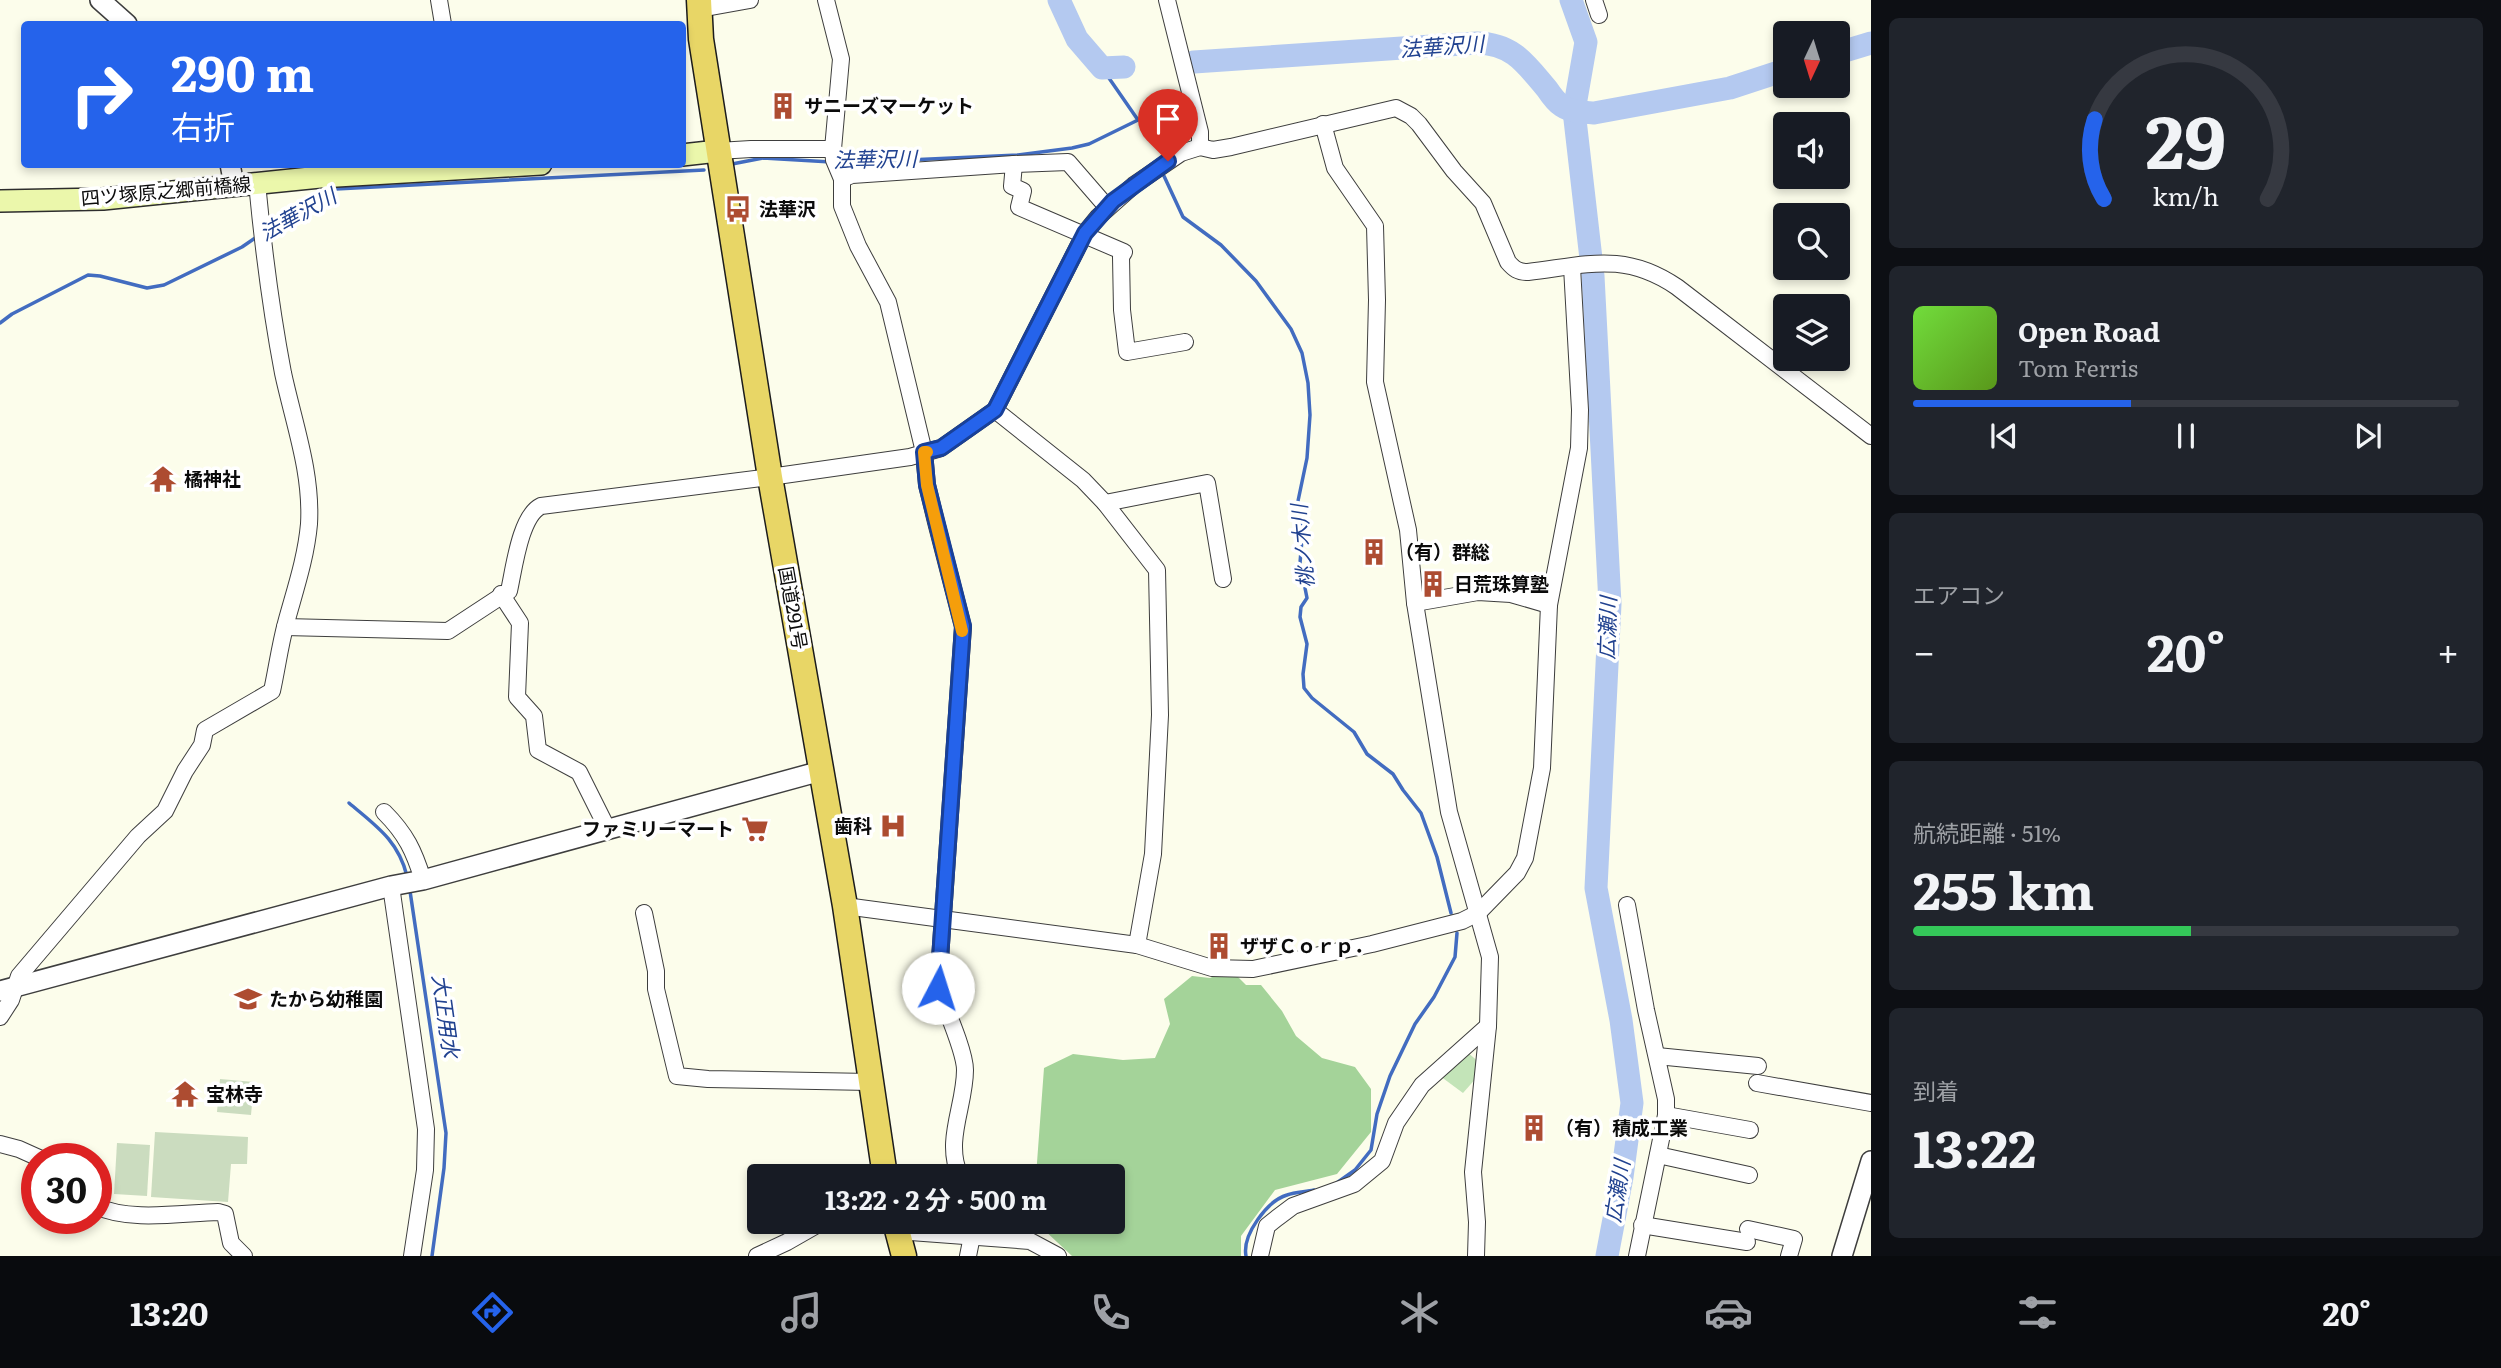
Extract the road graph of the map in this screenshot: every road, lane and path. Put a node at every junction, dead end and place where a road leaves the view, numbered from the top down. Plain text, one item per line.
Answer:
1 (100, 0) edge
2 (439, 0) edge
3 (750, 0) edge
4 (826, 0) edge
5 (1167, 0) edge
6 (696, 3) edge
7 (124, 21) edge
8 (442, 21) edge
9 (1323, 124) junction
10 (1200, 147) junction
11 (833, 149) junction
12 (718, 151) junction
13 (686, 155) edge
14 (1014, 163) junction
15 (441, 168) edge
16 (232, 175) edge
17 (842, 178) junction
18 (257, 183) junction
19 (0, 201) edge
20 (1107, 207) junction
21 (1085, 233) junction
22 (1575, 266) junction
23 (1185, 342) dead end
24 (995, 410) junction
25 (1871, 436) edge
26 (924, 452) junction
27 (770, 477) junction
28 (1105, 503) junction
29 (1223, 579) dead end
30 (501, 594) junction
31 (1415, 603) junction
32 (1549, 605) junction
33 (285, 627) junction
34 (821, 771) junction
35 (384, 812) dead end
36 (608, 830) junction
37 (423, 880) junction
38 (391, 886) junction
39 (1627, 905) dead end
40 (845, 906) junction
41 (644, 913) dead end
42 (1478, 913) junction
43 (944, 920) junction
44 (1138, 945) junction
45 (7, 990) edge
46 (0, 1017) edge
47 (1488, 1026) junction
48 (1657, 1056) junction
49 (870, 1082) junction
50 (1871, 1103) edge
51 (1666, 1115) junction
52 (1751, 1130) dead end
53 (0, 1144) edge
54 (21, 1152) edge
55 (1658, 1155) junction
56 (1871, 1160) edge
57 (878, 1164) edge
58 (956, 1164) edge
59 (1749, 1175) dead end
60 (112, 1213) edge
61 (1642, 1226) junction
62 (801, 1234) edge
63 (898, 1234) edge
64 (970, 1234) edge
65 (996, 1234) edge
66 (244, 1256) edge
67 (412, 1256) edge
68 (757, 1256) edge
69 (904, 1256) edge
70 (968, 1256) edge
71 (1058, 1256) edge
72 (1260, 1256) edge
73 (1476, 1256) edge
74 (1637, 1256) edge
75 (1789, 1256) edge
76 (1842, 1256) edge

1 - 7 street
2 - 8 street
3 - 6 street
4 - 11 street
5 - 10 street
6 - 12 highway, 国道291号
9 - 10 street
9 - 22 street
9 - 31 street
10 - 20 street
11 - 12 street
11 - 17 street
12 - 13 main road
12 - 27 highway, 国道291号
14 - 17 street
14 - 20 street
14 - 21 street
15 - 18 main road, 四ツ塚原之郷前橋線
16 - 18 main road, 四ツ塚原之郷前橋線
16 - 19 main road, 四ツ塚原之郷前橋線
17 - 26 street
18 - 33 street
20 - 21 street
21 - 23 street
21 - 24 street
22 - 25 street
22 - 32 street
24 - 26 street
24 - 28 street
26 - 27 street
26 - 43 street
27 - 30 street
27 - 34 highway, 国道291号
28 - 29 street
28 - 44 street
30 - 33 street
30 - 36 street
31 - 32 street
31 - 42 street
32 - 42 street
33 - 45 street
34 - 36 street
34 - 40 highway, 国道291号
35 - 37 street
36 - 37 street
37 - 38 street
38 - 45 street
38 - 67 street
39 - 48 street
40 - 43 street
40 - 49 highway, 国道291号
41 - 49 street
42 - 44 street
42 - 47 street
43 - 44 street
43 - 58 street
45 - 46 street
47 - 72 street
47 - 73 street
48 - 50 street
48 - 51 street
49 - 57 highway, 国道291号
51 - 52 street
51 - 55 street
53 - 54 street
55 - 59 street
55 - 61 street
56 - 76 street
60 - 66 street
61 - 74 street
61 - 75 street
62 - 68 street
63 - 69 highway
64 - 70 street
65 - 71 street

